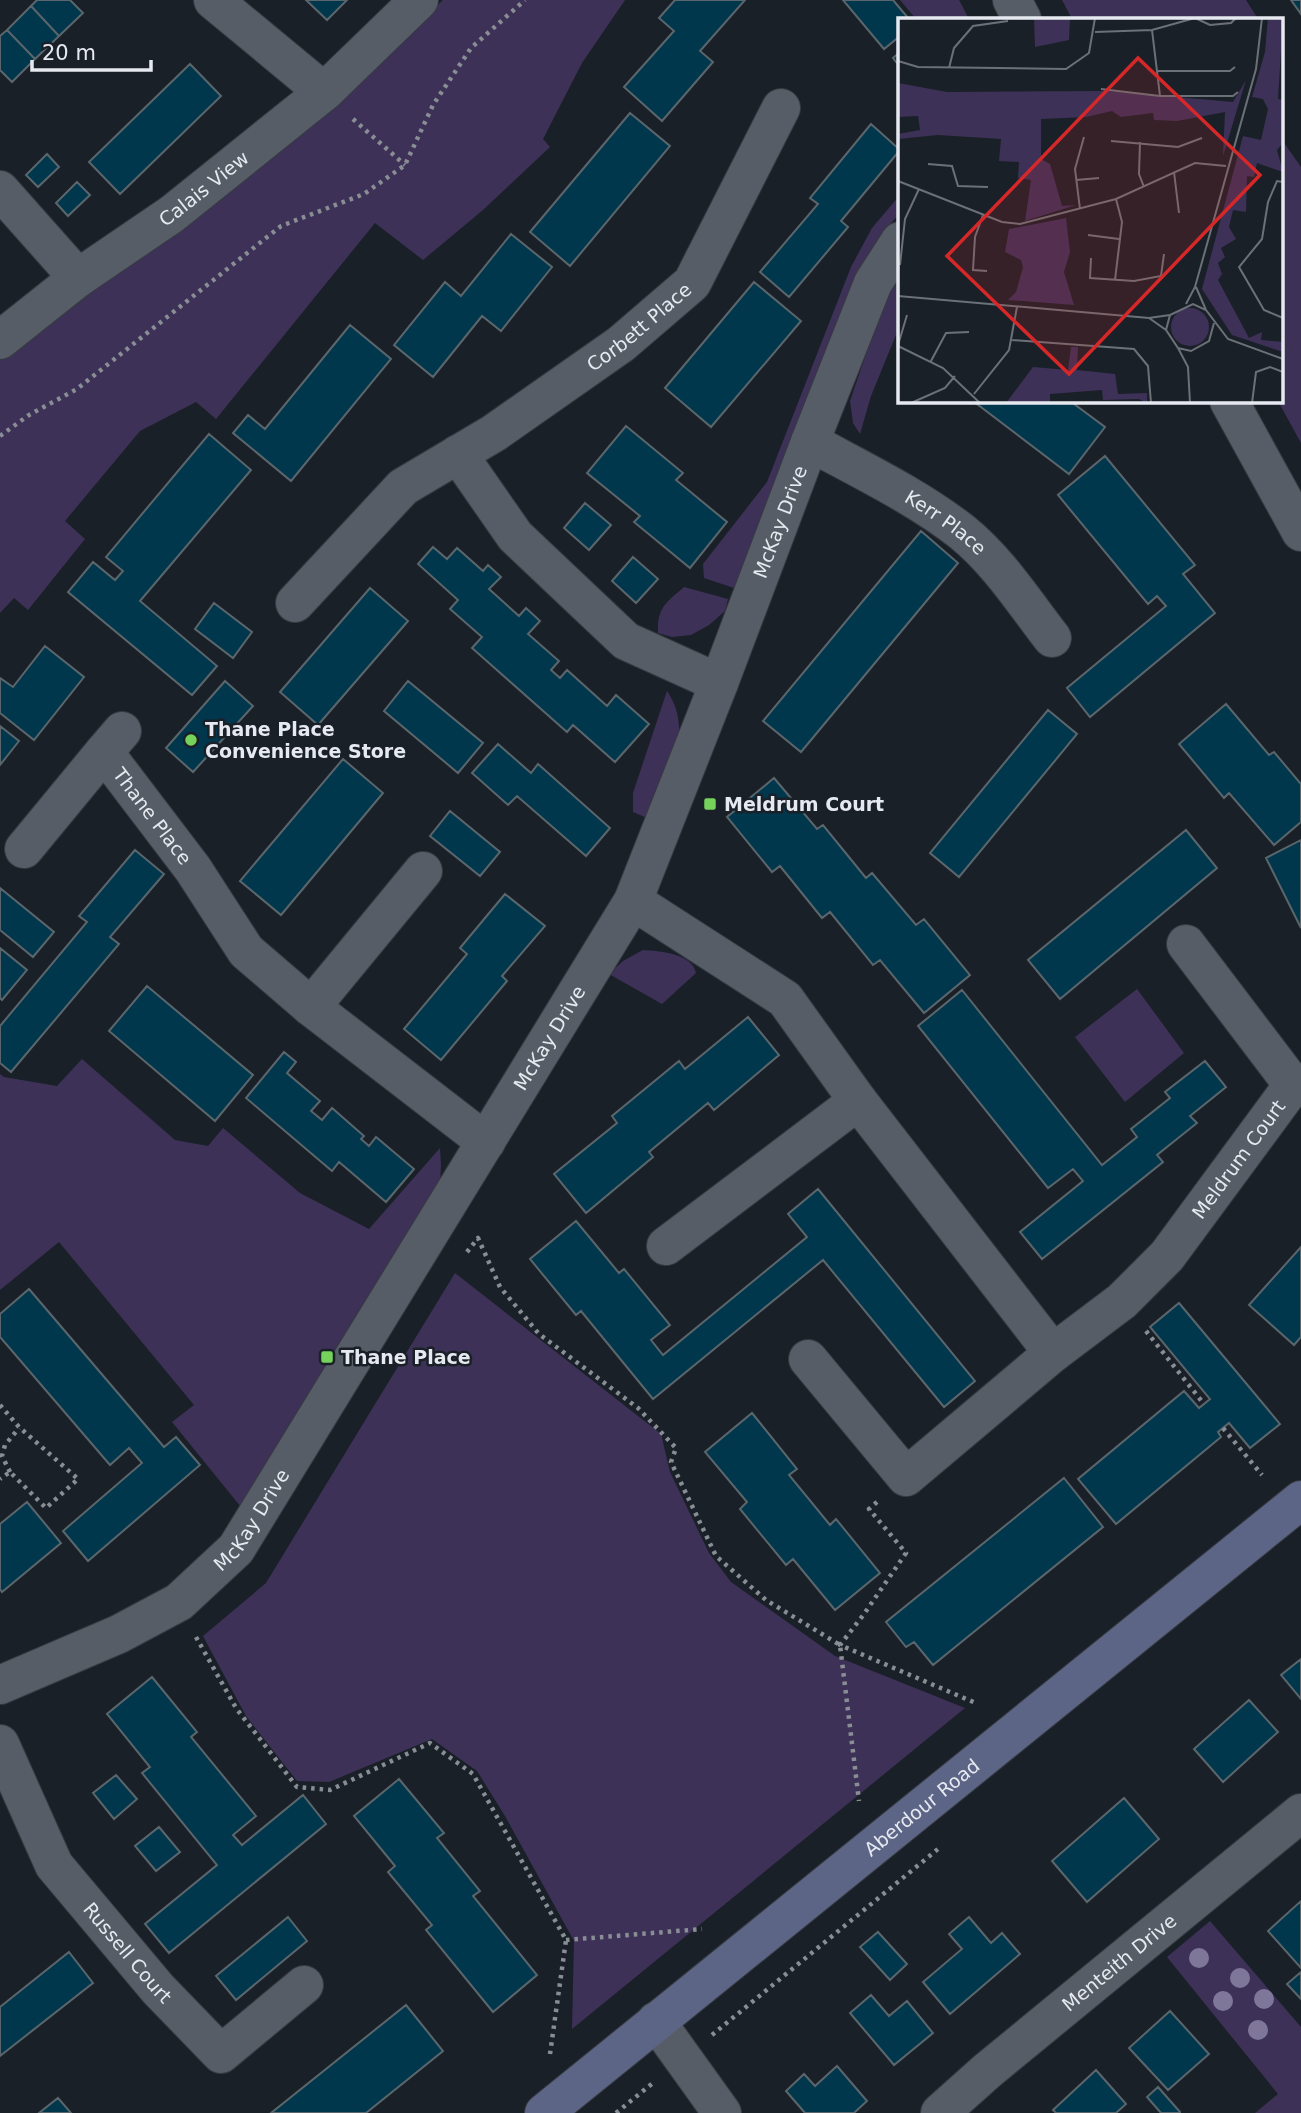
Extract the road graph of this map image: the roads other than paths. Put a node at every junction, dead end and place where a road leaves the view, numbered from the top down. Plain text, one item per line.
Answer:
1 (213, 0) edge
2 (419, 0) edge
3 (1012, 0) edge
4 (1021, 18) edge
5 (324, 92) junction
6 (780, 108) dead end
7 (0, 190) edge
8 (898, 244) edge
9 (78, 278) junction
10 (0, 340) edge
11 (1230, 402) edge
12 (810, 442) junction
13 (458, 454) junction
14 (1301, 532) edge
15 (295, 603) dead end
16 (1052, 638) dead end
17 (719, 683) junction
18 (24, 849) dead end
19 (423, 871) dead end
20 (633, 901) junction
21 (1186, 944) dead end
22 (311, 1007) junction
23 (858, 1101) junction
24 (486, 1142) junction
25 (666, 1246) dead end
26 (1053, 1353) junction
27 (808, 1359) dead end
28 (1301, 1500) edge
29 (0, 1685) edge
30 (0, 1744) edge
31 (1301, 1812) edge
32 (304, 1985) dead end
33 (656, 2021) junction
34 (544, 2113) edge
35 (722, 2113) edge
36 (940, 2113) edge

1 - 5 street
2 - 5 street, Calais View
3 - 4 street
5 - 9 street, Calais View
6 - 13 street, Corbett Place
7 - 9 street
8 - 12 street, McKay Drive
9 - 10 street, Calais View
11 - 14 street
12 - 16 street, Kerr Place
12 - 17 street, McKay Drive
13 - 15 street, Corbett Place
13 - 17 street
17 - 20 street, McKay Drive
18 - 22 street, Thane Place
19 - 22 street
20 - 23 street
20 - 24 street, McKay Drive
21 - 26 street, Meldrum Court
22 - 24 street, Thane Place
23 - 25 street
23 - 26 street
24 - 29 street, McKay Drive
26 - 27 street, Meldrum Court
28 - 33 main road, Aberdour Road
30 - 32 street, Russell Court
31 - 36 street, Menteith Drive
33 - 34 main road, Aberdour Road
33 - 35 street

